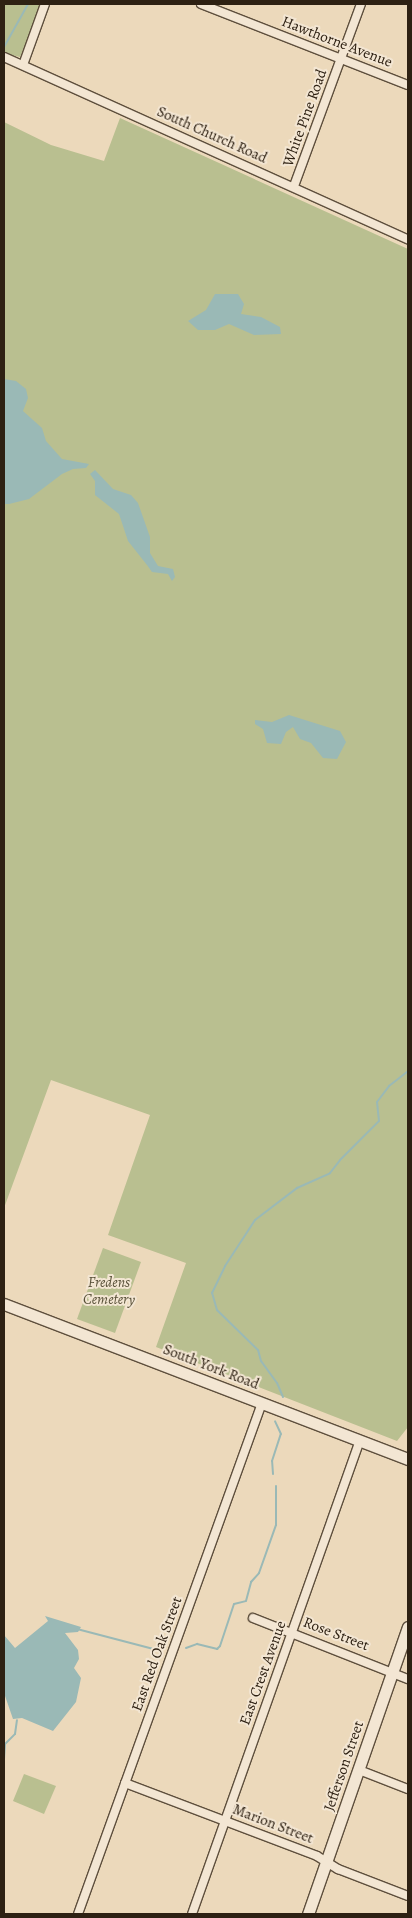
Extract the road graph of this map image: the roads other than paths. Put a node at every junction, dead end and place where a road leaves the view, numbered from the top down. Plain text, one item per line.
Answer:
1 (45, 4) edge
2 (201, 4) edge
3 (361, 4) edge
4 (4, 57) edge
5 (342, 58) junction
6 (23, 65) junction
7 (408, 85) edge
8 (294, 186) junction
9 (408, 239) edge
10 (4, 1304) edge
11 (262, 1403) junction
12 (360, 1440) junction
13 (408, 1459) edge
14 (253, 1618) dead end
15 (408, 1627) edge
16 (292, 1632) junction
17 (393, 1670) junction
18 (408, 1679) edge
19 (359, 1770) junction
20 (125, 1783) junction
21 (408, 1789) edge
22 (226, 1820) junction
23 (326, 1863) junction
24 (408, 1896) edge
25 (78, 1914) edge
26 (192, 1914) edge
27 (308, 1914) edge

1 - 6 street
2 - 5 street, Hawthorne Avenue
3 - 5 street, White Pine Road
4 - 6 street, South Church Road
5 - 7 street, Hawthorne Avenue
5 - 8 street, White Pine Road
6 - 8 street, South Church Road
8 - 9 street, South Church Road
10 - 11 main road, South York Road
11 - 12 main road, South York Road
11 - 20 street, East Red Oak Street
12 - 13 main road, South York Road
12 - 16 street, East Crest Avenue
14 - 16 street, Rose Street
15 - 17 main road, Jefferson Street
16 - 17 street, Rose Street
16 - 22 street, East Crest Avenue
17 - 18 street, Rose Street
17 - 19 main road, Jefferson Street
19 - 21 street
19 - 23 main road, Jefferson Street
20 - 22 street, Marion Street
20 - 25 street, East Red Oak Street
22 - 23 street, Marion Street
22 - 26 street, East Crest Avenue
23 - 24 street, Marion Street
23 - 27 main road, Jefferson Street

